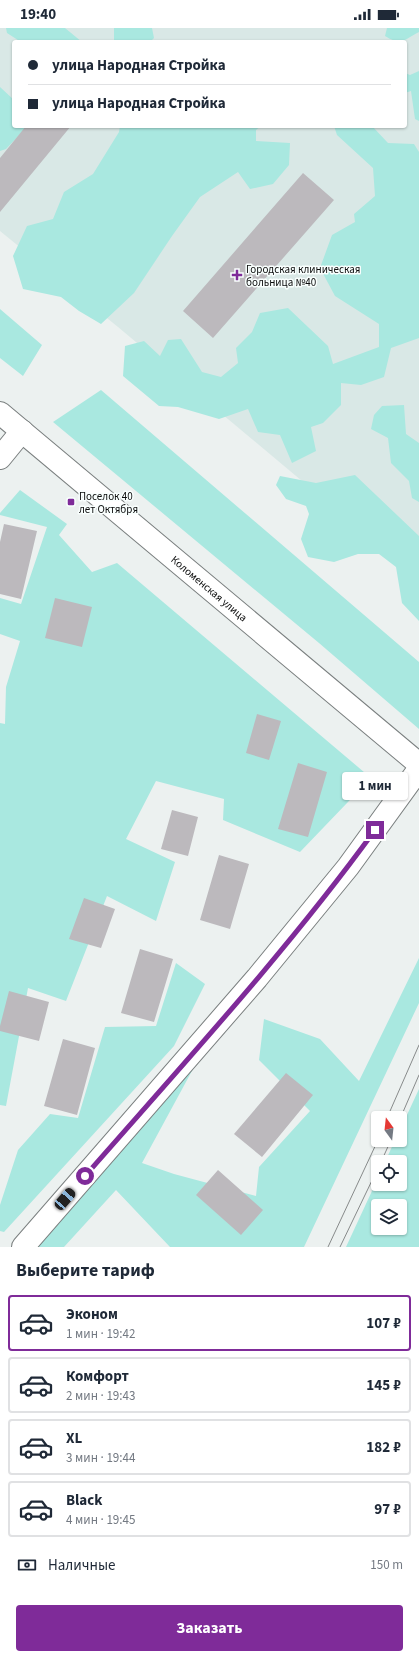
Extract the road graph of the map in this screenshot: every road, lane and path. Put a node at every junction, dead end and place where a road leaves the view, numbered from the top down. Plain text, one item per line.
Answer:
1 (0, 413) edge
2 (22, 431) junction
3 (0, 458) edge
4 (419, 764) edge
5 (419, 769) edge
6 (24, 1247) edge

1 - 2 street, Коломенская улица
2 - 3 street
2 - 4 street, Коломенская улица
5 - 6 street

